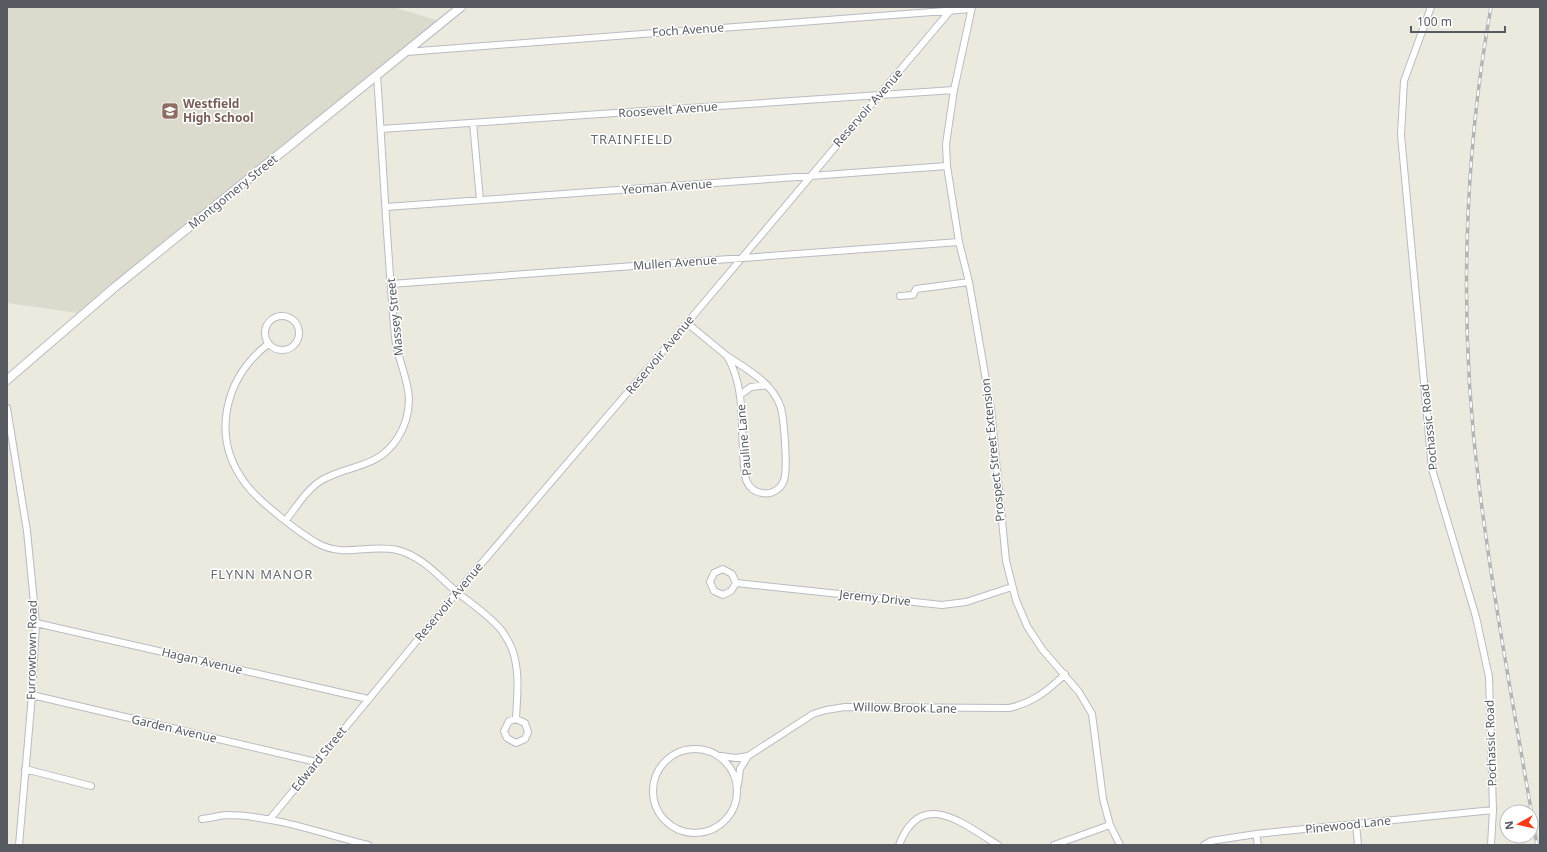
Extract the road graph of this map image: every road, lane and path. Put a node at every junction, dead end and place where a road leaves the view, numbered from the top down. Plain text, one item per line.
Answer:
1 (461, 7) edge
2 (1431, 7) edge
3 (971, 8) edge
4 (950, 11) junction
5 (406, 52) junction
6 (377, 75) junction
7 (954, 90) junction
8 (880, 95) junction
9 (473, 123) junction
10 (381, 129) junction
11 (947, 166) junction
12 (809, 176) junction
13 (480, 200) junction
14 (386, 207) junction
15 (959, 242) junction
16 (740, 258) junction
17 (969, 282) junction
18 (391, 284) junction
19 (900, 296) dead end
20 (687, 323) junction
21 (268, 344) junction
22 (727, 356) junction
23 (7, 380) edge
24 (767, 385) junction
25 (740, 395) junction
26 (7, 408) edge
27 (286, 520) junction
28 (736, 583) junction
29 (1012, 587) junction
30 (457, 592) junction
31 (36, 623) junction
32 (1065, 674) junction
33 (32, 695) junction
34 (368, 699) junction
35 (516, 719) junction
36 (720, 756) junction
37 (748, 756) junction
38 (316, 762) junction
39 (25, 769) junction
40 (738, 785) junction
41 (91, 786) dead end
42 (1492, 810) junction
43 (202, 819) dead end
44 (270, 819) junction
45 (1356, 824) junction
46 (1110, 825) junction
47 (1256, 834) junction
48 (19, 845) edge
49 (368, 845) edge
50 (899, 845) edge
51 (998, 845) edge
52 (1054, 845) edge
53 (1120, 845) edge
54 (1204, 845) edge
55 (1258, 845) edge
56 (1358, 845) edge
57 (1491, 845) edge

1 - 5 main road, Montgomery Street
2 - 42 street, Pochassic Road
3 - 4 street, Foch Avenue
3 - 7 street, Prospect Street Extension
4 - 5 street, Foch Avenue
4 - 8 street, Reservoir Avenue
5 - 6 main road, Montgomery Street
6 - 10 street, Massey Street
6 - 23 main road, Montgomery Street
7 - 8 street, Roosevelt Avenue
7 - 11 street, Prospect Street Extension
8 - 9 street, Roosevelt Avenue
8 - 12 street, Reservoir Avenue
9 - 10 street, Roosevelt Avenue
9 - 13 street
10 - 14 street, Massey Street
11 - 12 street, Yeoman Avenue
11 - 15 street, Prospect Street Extension
12 - 13 street, Yeoman Avenue
12 - 16 street, Reservoir Avenue
13 - 14 street, Yeoman Avenue
14 - 18 street, Massey Street
15 - 16 street, Mullen Avenue
15 - 17 street, Prospect Street Extension
16 - 18 street, Mullen Avenue
16 - 20 street, Reservoir Avenue
17 - 19 street
17 - 29 street, Prospect Street Extension
18 - 27 street, Massey Street
20 - 22 street, Pauline Lane
20 - 30 street, Reservoir Avenue
21 - 21 street
21 - 27 street
22 - 24 street, Pauline Lane
22 - 25 street, Pauline Lane
24 - 25 street, Pauline Lane
24 - 25 street, Pauline Lane
26 - 31 street, Furrowtown Road
27 - 30 street
28 - 28 street
28 - 29 street, Jeremy Drive
29 - 32 street, Prospect Street Extension
30 - 34 street, Reservoir Avenue
30 - 35 street
31 - 33 street, Furrowtown Road
31 - 34 street, Hagan Avenue
32 - 37 street, Willow Brook Lane
32 - 46 street, Prospect Street Extension
33 - 38 street, Garden Avenue
33 - 39 street, Furrowtown Road
34 - 38 street, Edward Street
35 - 35 street
36 - 37 street
36 - 40 street
36 - 40 street
37 - 40 street
38 - 44 street, Edward Street
39 - 41 street
39 - 48 street, Furrowtown Road
42 - 45 street, Pinewood Lane
42 - 57 street, Pochassic Road
43 - 44 street
44 - 49 street
45 - 47 street, Pinewood Lane
45 - 56 street
46 - 52 street
46 - 53 street, Prospect Street Extension
47 - 54 street, Pinewood Lane
47 - 55 street
50 - 51 street

